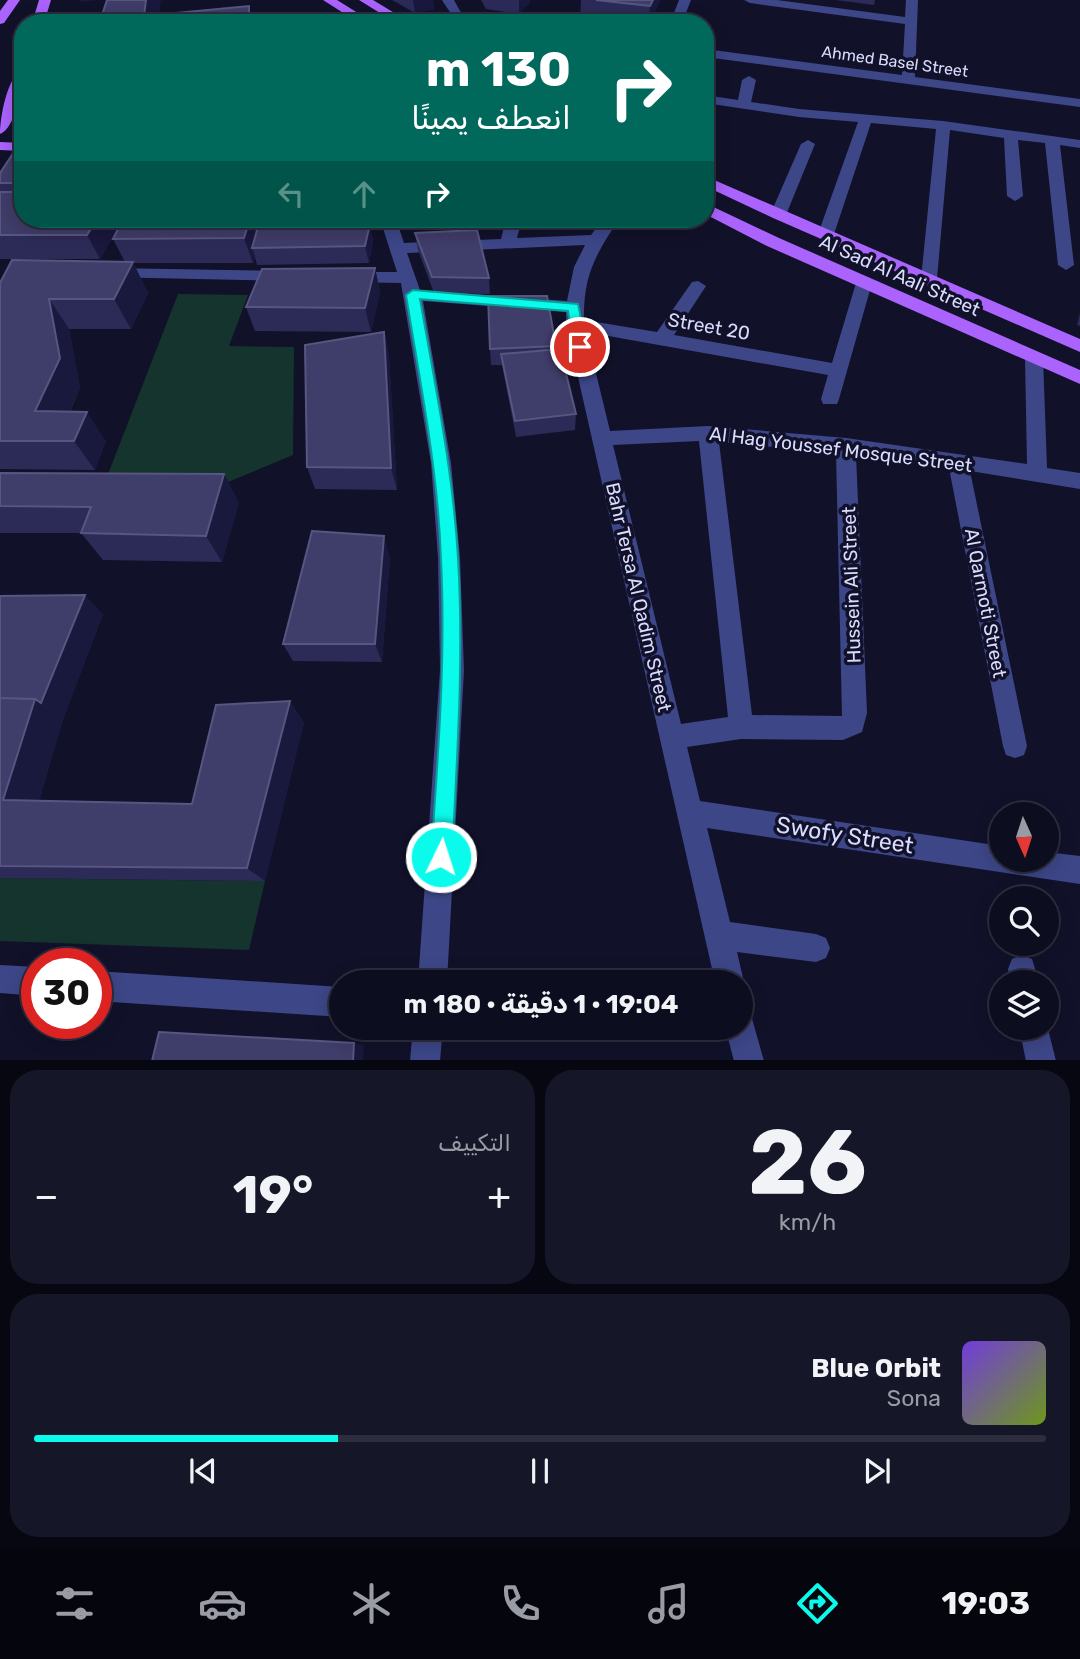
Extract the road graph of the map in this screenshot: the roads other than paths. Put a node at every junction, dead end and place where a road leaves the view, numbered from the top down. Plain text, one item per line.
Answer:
1 (14, 0) edge
2 (329, 0) edge
3 (365, 0) edge
4 (750, 0) edge
5 (912, 0) edge
6 (353, 14) edge
7 (389, 14) edge
8 (0, 20) edge
9 (911, 21) junction
10 (714, 54) edge
11 (749, 79) dead end
12 (908, 80) junction
13 (14, 95) edge
14 (714, 101) edge
15 (1080, 103) edge
16 (743, 106) junction
17 (866, 118) junction
18 (943, 125) junction
19 (0, 130) edge
20 (1010, 134) junction
21 (1052, 141) junction
22 (808, 144) dead end
23 (1080, 145) edge
24 (714, 184) edge
25 (1015, 196) dead end
26 (714, 212) edge
27 (778, 215) junction
28 (511, 228) edge
29 (604, 228) edge
30 (754, 232) junction
31 (823, 233) junction
32 (391, 236) edge
33 (594, 240) junction
34 (506, 244) junction
35 (798, 254) junction
36 (1066, 265) dead end
37 (95, 273) edge
38 (300, 276) edge
39 (327, 276) edge
40 (929, 279) junction
41 (864, 283) junction
42 (698, 285) dead end
43 (411, 286) junction
44 (574, 315) junction
45 (662, 339) junction
46 (1080, 346) edge
47 (1034, 357) junction
48 (837, 370) junction
49 (1080, 377) edge
50 (830, 399) dead end
51 (708, 433) junction
52 (601, 439) junction
53 (846, 446) junction
54 (958, 461) junction
55 (1037, 474) junction
56 (1080, 481) edge
57 (741, 727) junction
58 (673, 737) junction
59 (1015, 746) dead end
60 (689, 812) junction
61 (989, 857) edge
62 (1059, 867) edge
63 (1080, 870) edge
64 (719, 935) junction
65 (816, 947) dead end
66 (433, 970) edge
67 (727, 970) edge
68 (0, 979) edge
69 (21, 981) edge
70 (112, 987) edge
71 (329, 1001) edge
72 (427, 1040) edge
73 (744, 1040) edge
74 (1037, 1040) edge
75 (425, 1060) edge
76 (749, 1060) edge
77 (1041, 1060) edge

1 - 8 main road
2 - 6 main road
3 - 7 main road
4 - 9 street
5 - 9 street
9 - 12 street
10 - 12 street, Ahmed Basel Street
11 - 16 street
12 - 15 street, Ahmed Basel Street
13 - 19 main road
14 - 16 street
16 - 17 street
17 - 18 street
17 - 31 street
18 - 20 street
18 - 40 street
20 - 21 street
20 - 25 street
21 - 23 street
21 - 36 street
22 - 27 street
24 - 27 main road, Al Sad Al Aali Street
26 - 30 main road, Al Sad Al Aali Street
27 - 30 main road
27 - 31 main road, Al Sad Al Aali Street
28 - 34 street
29 - 33 street, Bahr Tersa Al Qadim Street
30 - 35 main road, Al Sad Al Aali Street
31 - 35 main road
31 - 40 main road, Al Sad Al Aali Street
32 - 34 street
32 - 43 street
33 - 34 street
33 - 44 street, Bahr Tersa Al Qadim Street
35 - 41 main road, Al Sad Al Aali Street
37 - 38 street
39 - 43 street, Street 20
40 - 46 main road, Al Sad Al Aali Street
41 - 47 main road, Al Sad Al Aali Street
41 - 48 street
42 - 45 street
43 - 44 street, Street 20
43 - 66 street
44 - 45 street, Street 20
44 - 52 street, Bahr Tersa Al Qadim Street
45 - 48 street, Street 20
47 - 49 main road, Al Sad Al Aali Street
47 - 55 street
48 - 50 street
51 - 52 street, Al Hag Youssef Mosque Street
51 - 53 street, Al Hag Youssef Mosque Street
51 - 57 street
52 - 58 street, Bahr Tersa Al Qadim Street
53 - 54 street, Al Hag Youssef Mosque Street
53 - 57 street, Hussein Ali Street
54 - 55 street, Al Hag Youssef Mosque Street
54 - 59 street, Al Qarmoti Street
55 - 56 street, Al Hag Youssef Mosque Street
57 - 58 street
58 - 60 street, Bahr Tersa Al Qadim Street
60 - 61 street, Swofy Street
60 - 64 street, Bahr Tersa Al Qadim Street
62 - 63 street, Swofy Street
64 - 65 street
64 - 67 street, Bahr Tersa Al Qadim Street
68 - 69 street
70 - 71 street
72 - 75 street
73 - 76 street
74 - 77 street

